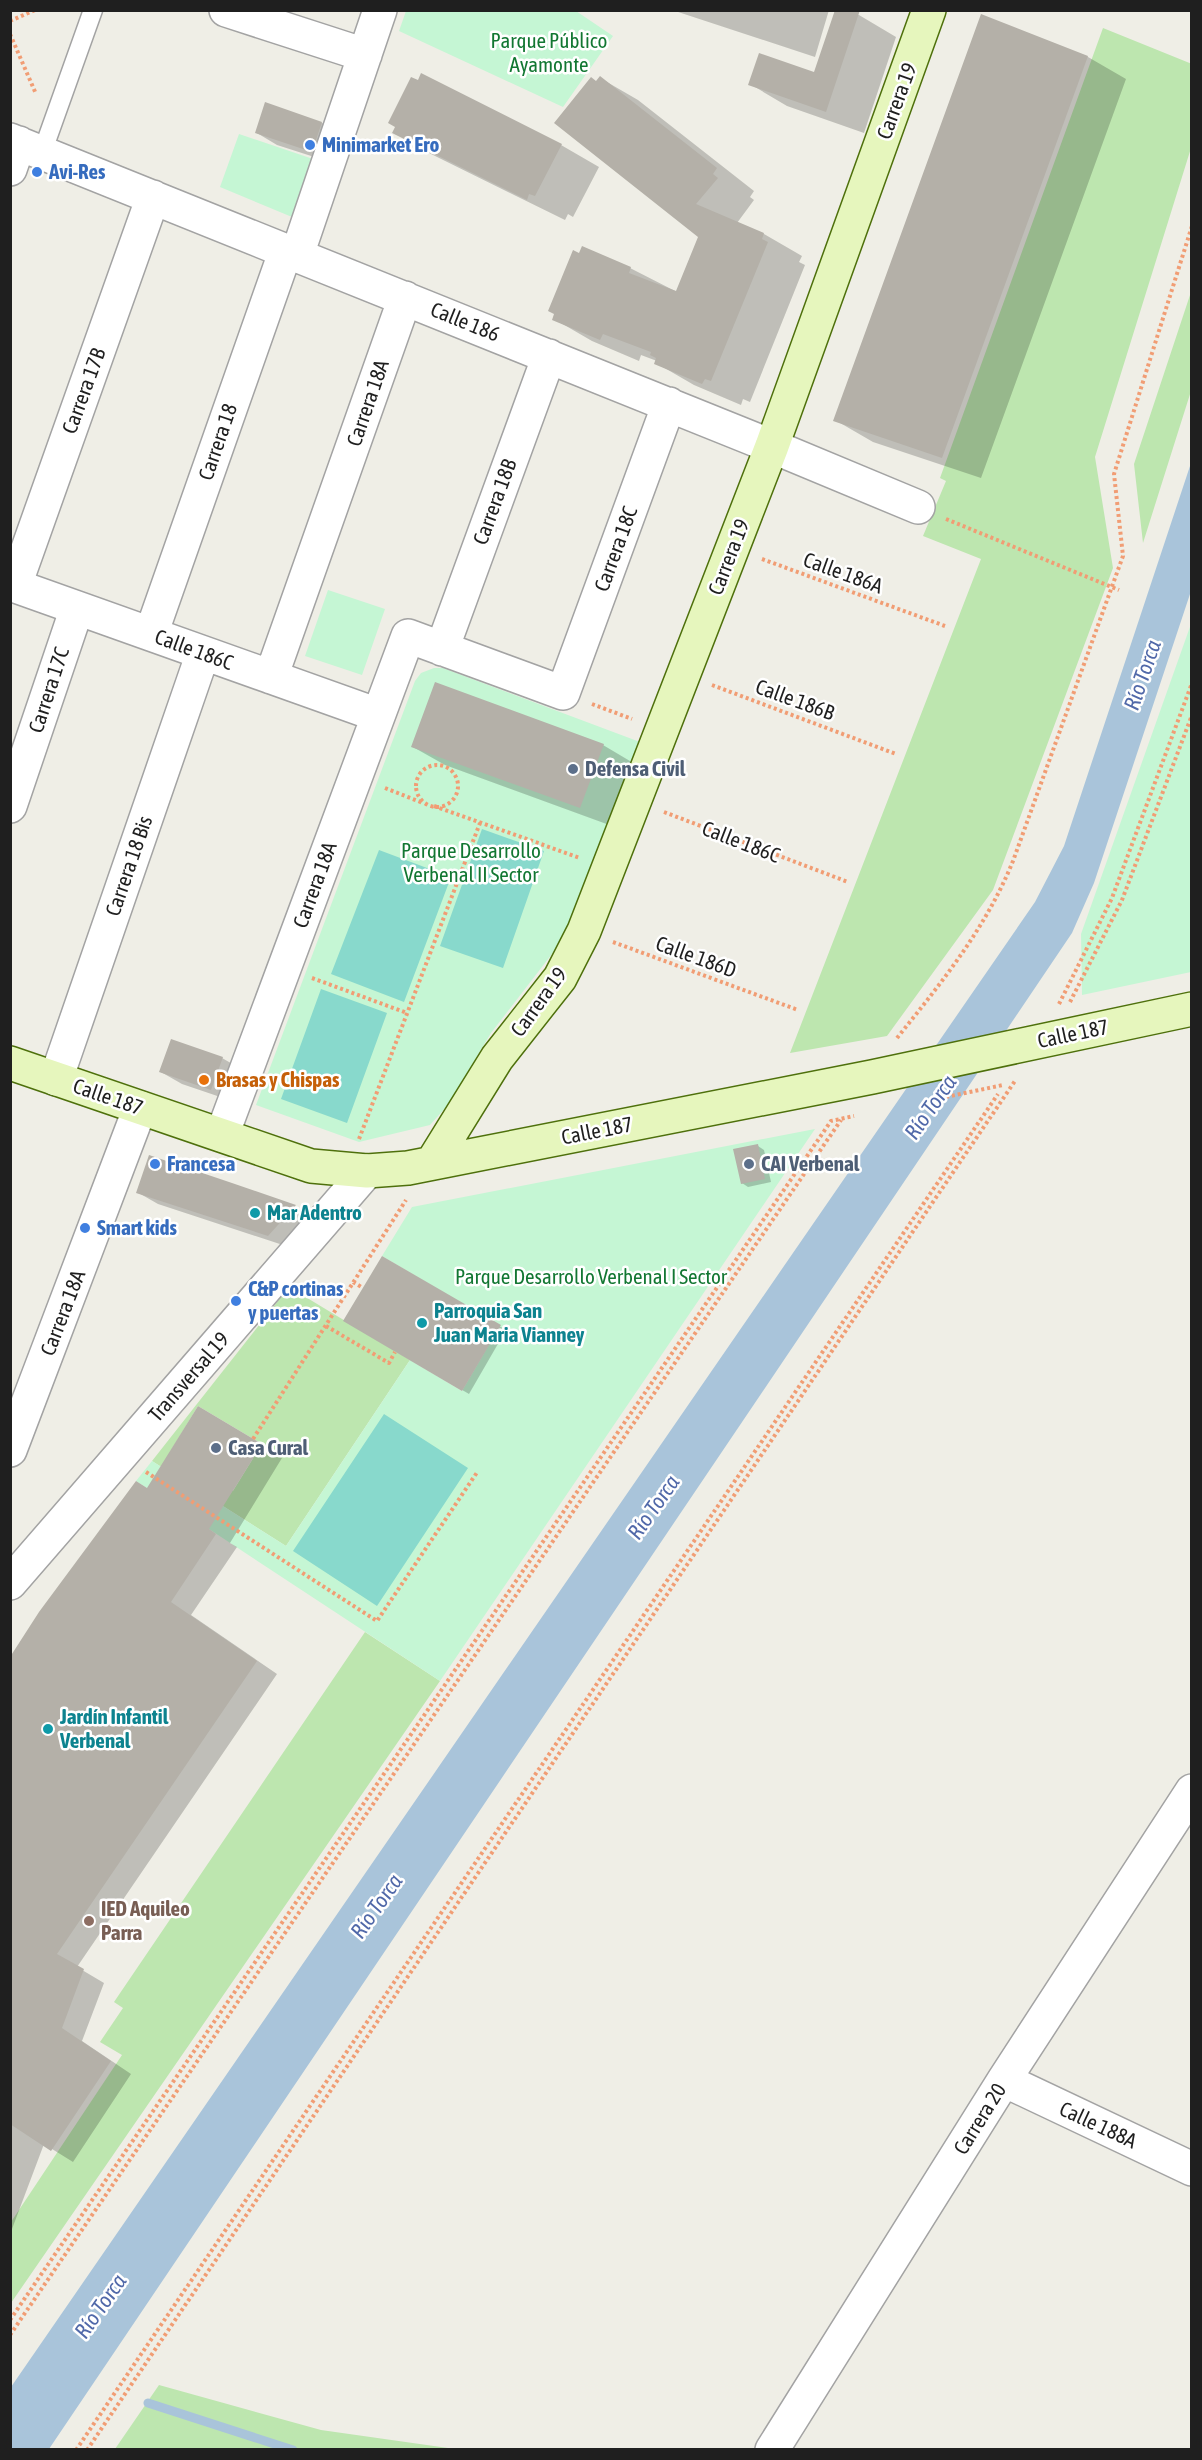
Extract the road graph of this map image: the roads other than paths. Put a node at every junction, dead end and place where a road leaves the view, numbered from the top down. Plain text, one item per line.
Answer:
1 (93, 10) edge
2 (226, 10) edge
3 (381, 10) edge
4 (929, 10) edge
5 (365, 55) junction
6 (27, 147) edge
7 (153, 197) junction
8 (291, 253) junction
9 (405, 298) junction
10 (549, 356) junction
11 (669, 404) junction
12 (772, 446) junction
13 (918, 507) road end
14 (13, 584) edge
15 (77, 608) junction
16 (151, 634) junction
17 (442, 649) junction
18 (203, 653) junction
19 (271, 677) junction
20 (378, 715) junction
21 (10, 806) edge
22 (1191, 1009) edge
23 (10, 1063) edge
24 (56, 1079) junction
25 (483, 1080) junction
26 (140, 1108) junction
27 (222, 1135) junction
28 (515, 1147) junction
29 (361, 1161) junction
30 (432, 1163) junction
31 (10, 1450) edge
32 (10, 1583) edge
33 (1191, 1791) edge
34 (1004, 2080) junction
35 (1191, 2169) edge
36 (772, 2450) edge

1 - 6 lane
2 - 5 street
3 - 5 street, Carrera 18
4 - 12 street, Carrera 19
5 - 8 street, Carrera 18
6 - 7 street, Calle 186
7 - 8 street, Calle 186
7 - 14 street, Carrera 17B
8 - 9 street, Calle 186
8 - 16 street, Carrera 18
9 - 10 street, Calle 186
9 - 19 street, Carrera 18A
10 - 11 street, Calle 186
10 - 17 street, Carrera 18B
11 - 12 street, Calle 186
11 - 17 street, Carrera 18C
12 - 13 street, Calle 186
12 - 25 street, Carrera 19
14 - 15 street, Calle 186C
15 - 16 street, Calle 186C
15 - 21 street, Carrera 17C
16 - 18 street, Calle 186C
17 - 20 street, Carrera 18A
18 - 19 street, Calle 186C
18 - 24 street, Carrera 18 Bis
19 - 20 street, Calle 186C
20 - 27 street, Carrera 18A
22 - 28 street, Calle 187
23 - 24 street, Calle 187
24 - 26 street, Calle 187
25 - 28 street
25 - 30 street, Carrera 19
26 - 27 street, Calle 187
26 - 31 street, Carrera 18A
27 - 29 street, Calle 187
28 - 30 street, Calle 187
29 - 30 street, Calle 187
29 - 32 street, Transversal 19
33 - 34 street, Carrera 20
34 - 35 street, Calle 188A
34 - 36 street, Carrera 20

